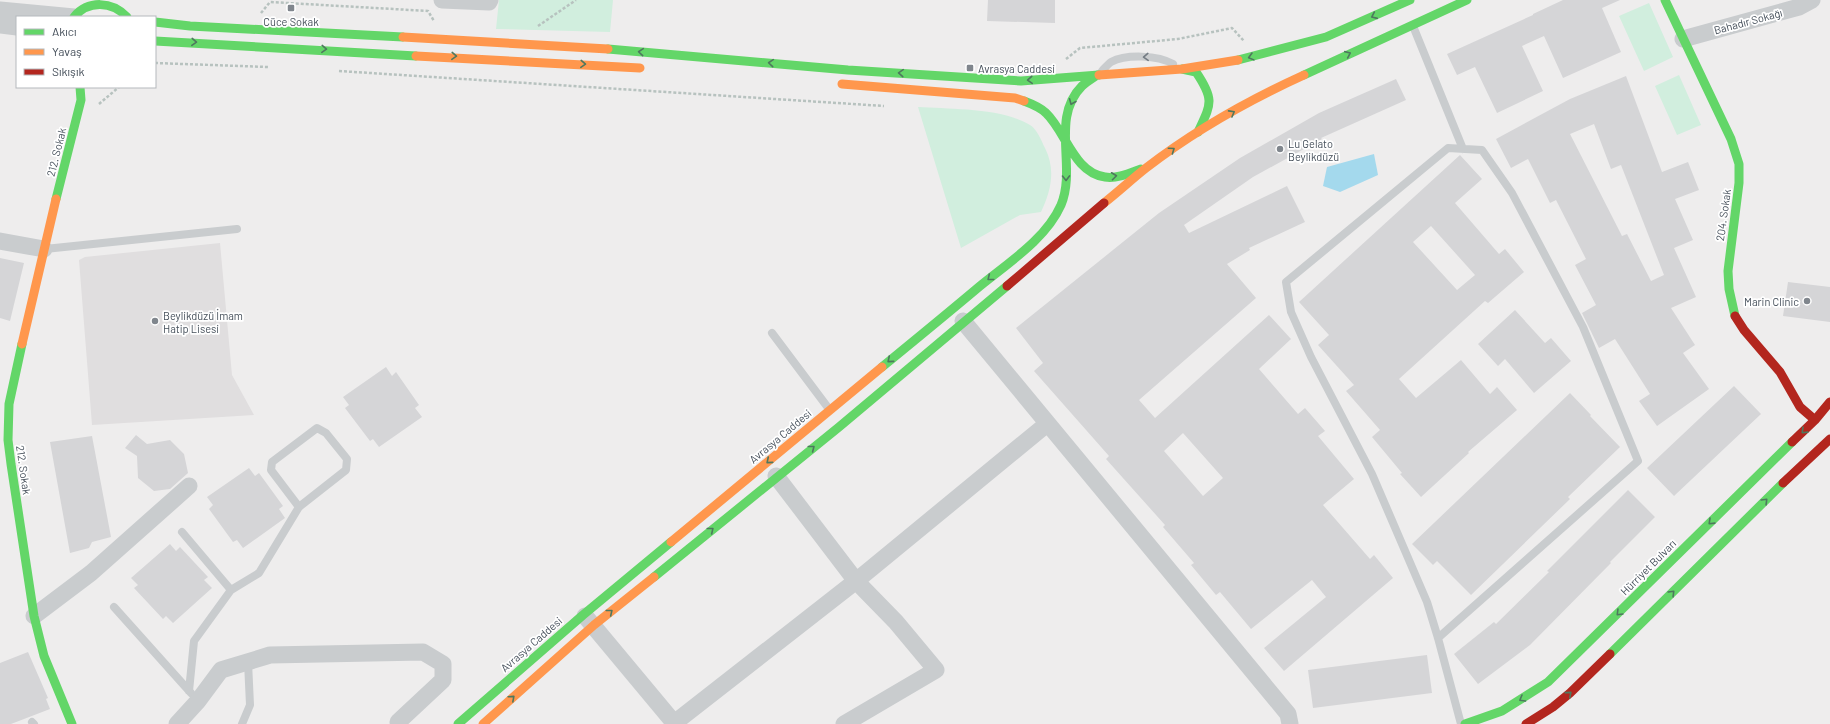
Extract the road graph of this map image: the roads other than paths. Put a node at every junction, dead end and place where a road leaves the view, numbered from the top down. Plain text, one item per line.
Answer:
1 (97, 0) edge
2 (442, 0) edge
3 (490, 0) edge
4 (1410, 0) edge
5 (1467, 0) edge
6 (1665, 0) edge
7 (1812, 0) edge
8 (121, 9) edge
9 (0, 10) edge
10 (63, 16) edge
11 (75, 16) edge
12 (134, 16) edge
13 (156, 22) edge
14 (0, 25) edge
15 (1413, 26) junction
16 (16, 27) edge
17 (1683, 39) junction
18 (156, 41) edge
19 (647, 68) dead end
20 (1182, 69) junction
21 (1097, 76) junction
22 (829, 83) dead end
23 (80, 88) edge
24 (90, 88) edge
25 (81, 100) junction
26 (1198, 132) junction
27 (1066, 139) junction
28 (1464, 149) junction
29 (1146, 168) junction
30 (237, 229) dead end
31 (0, 241) edge
32 (44, 249) junction
33 (963, 321) junction
34 (772, 333) dead end
35 (1830, 402) edge
36 (830, 410) junction
37 (1815, 420) junction
38 (1047, 424) junction
39 (1830, 439) edge
40 (4, 440) edge
41 (776, 476) junction
42 (189, 486) dead end
43 (299, 507) junction
44 (182, 532) dead end
45 (856, 581) junction
46 (230, 590) junction
47 (114, 607) dead end
48 (34, 616) junction
49 (589, 620) junction
50 (1438, 638) junction
51 (248, 662) junction
52 (194, 696) junction
53 (398, 722) dead end
54 (72, 724) edge
55 (177, 724) edge
56 (242, 724) edge
57 (458, 724) edge
58 (483, 724) edge
59 (674, 724) edge
60 (844, 724) edge
61 (1290, 724) edge
62 (1461, 724) edge
63 (1465, 724) edge
64 (1526, 724) edge

1 - 8 street
1 - 11 street
2 - 3 street
4 -> 20 street
5 - 15 street
6 - 17 street, 204. Sokak
7 - 17 street, Bahadır Sokağı
8 - 12 street
9 - 10 street
21 -> 13 street
14 - 16 street
26 -> 15 street
15 - 28 lane
17 - 37 street, 204. Sokak
18 -> 19 street
20 - 21 street
20 -> 21 lane
20 - 26 street
21 -> 27 street
22 - 27 street
23 - 25 street
24 - 25 street
25 - 32 street, 212. Sokak
29 -> 26 street
27 -> 29 street
27 -> 36 street, Avrasya Caddesi
28 - 50 lane
28 - 50 lane
29 - 33 street
30 - 32 lane
31 - 32 street
32 - 40 street, 212. Sokak
33 - 38 street
41 -> 33 street
34 - 36 lane
35 - 37 street, Hürriyet Bulvarı
36 -> 49 street, Avrasya Caddesi
37 -> 63 street, Hürriyet Bulvarı
38 - 45 street
38 - 61 street
64 -> 39 street
40 - 48 street, 212. Sokak
41 - 45 street
49 -> 41 street
42 - 48 street
43 - 43 lane
43 - 46 lane
44 - 46 lane
45 - 59 street
45 - 60 street
46 - 52 lane
47 - 52 lane
48 - 54 street, 212. Sokak
49 - 57 street, Avrasya Caddesi
58 -> 49 street
49 - 59 street
50 - 62 lane
51 - 52 street
51 - 53 street
51 - 56 lane
52 - 55 street

